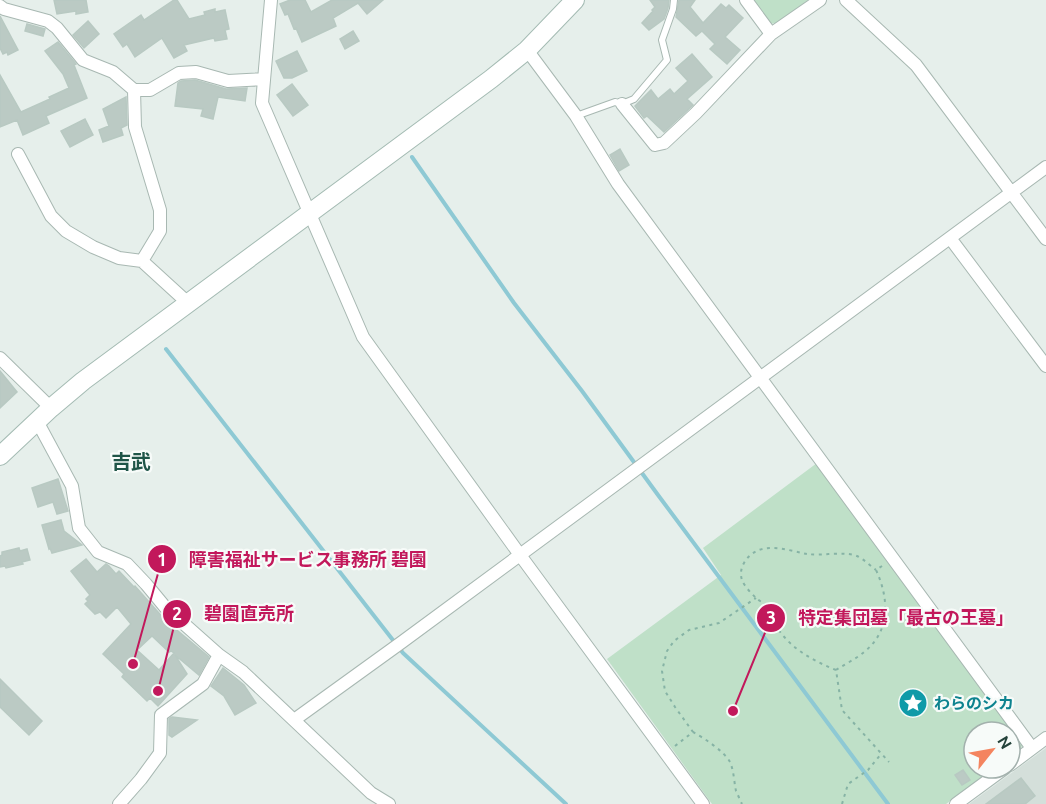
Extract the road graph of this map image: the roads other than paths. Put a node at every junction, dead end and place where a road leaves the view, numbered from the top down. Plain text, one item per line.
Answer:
1 (271, 0) edge
2 (575, 0) edge
3 (674, 0) edge
4 (746, 0) edge
5 (820, 0) edge
6 (846, 0) edge
7 (0, 6) edge
8 (771, 34) junction
9 (527, 50) junction
10 (264, 79) junction
11 (134, 90) junction
12 (622, 104) junction
13 (576, 116) junction
14 (18, 154) dead end
15 (1046, 167) edge
16 (1011, 192) junction
17 (309, 214) junction
18 (950, 238) junction
19 (1046, 239) edge
20 (142, 261) junction
21 (188, 303) junction
22 (0, 358) edge
23 (1046, 366) edge
24 (760, 378) junction
25 (51, 408) junction
26 (37, 421) junction
27 (0, 456) edge
28 (520, 555) junction
29 (219, 655) junction
30 (294, 720) junction
31 (1046, 738) edge
32 (1032, 748) junction
33 (1022, 756) edge
34 (989, 780) edge
35 (139, 781) junction
36 (119, 804) edge
37 (134, 804) edge
38 (389, 804) edge
39 (703, 804) edge
40 (956, 804) edge

1 - 10 street
2 - 9 street
3 - 12 lane
4 - 8 street
5 - 8 street
6 - 16 street
7 - 11 street
8 - 12 street
9 - 13 street
9 - 17 street
10 - 11 street
10 - 17 street
11 - 20 street
12 - 13 lane
13 - 24 street
14 - 20 street
15 - 16 street
16 - 18 street
16 - 19 street
17 - 21 street
17 - 28 street
18 - 23 street
18 - 24 street
20 - 21 street
21 - 25 street
22 - 25 street
24 - 28 street
24 - 32 street
25 - 26 street
26 - 27 street
26 - 29 street
28 - 30 street
28 - 39 street
29 - 30 street
29 - 35 street
30 - 38 street
31 - 32 street
32 - 33 street
34 - 40 street
35 - 36 street
35 - 37 street

